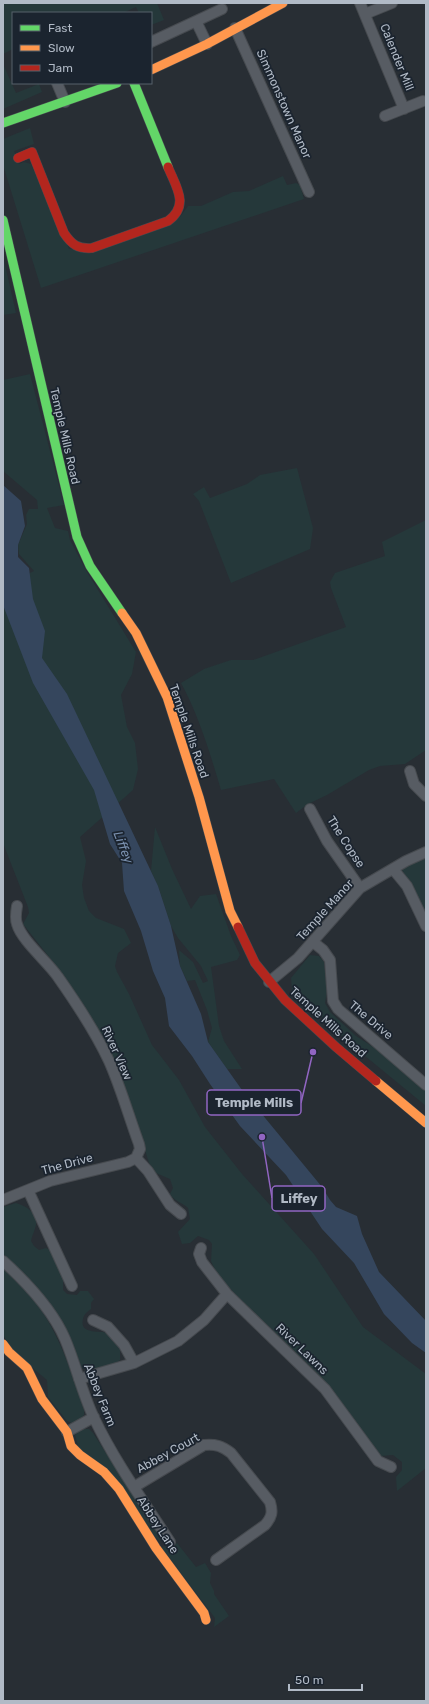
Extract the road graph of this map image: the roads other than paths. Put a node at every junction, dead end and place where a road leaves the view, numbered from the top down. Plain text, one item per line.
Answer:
1 (283, 3) edge
2 (360, 3) edge
3 (392, 3) edge
4 (222, 9) dead end
5 (365, 14) junction
6 (196, 21) junction
7 (235, 28) junction
8 (152, 42) edge
9 (207, 44) junction
10 (152, 70) edge
11 (57, 84) edge
12 (114, 84) edge
13 (134, 84) edge
14 (423, 101) dead end
15 (65, 102) junction
16 (404, 109) junction
17 (385, 116) dead end
18 (3, 123) edge
19 (18, 158) dead end
20 (309, 192) dead end
21 (3, 220) edge
22 (410, 771) dead end
23 (426, 796) edge
24 (310, 810) dead end
25 (426, 852) edge
26 (393, 869) junction
27 (360, 888) junction
28 (17, 906) dead end
29 (426, 926) edge
30 (313, 942) junction
31 (269, 982) junction
32 (426, 1085) edge
33 (426, 1123) edge
34 (136, 1158) junction
35 (28, 1190) junction
36 (3, 1200) edge
37 (181, 1214) dead end
38 (201, 1248) dead end
39 (3, 1261) edge
40 (72, 1286) dead end
41 (227, 1294) junction
42 (93, 1320) dead end
43 (3, 1344) edge
44 (134, 1363) junction
45 (80, 1379) junction
46 (94, 1418) junction
47 (67, 1432) junction
48 (391, 1468) dead end
49 (134, 1487) junction
50 (170, 1542) dead end
51 (216, 1560) dead end
52 (206, 1620) dead end

1 - 7 street
2 - 5 street, Calender Mill
3 - 5 street, Calender Mill
4 - 6 street
5 - 16 street, Calender Mill
6 - 8 street
6 - 9 street
7 - 9 street
7 - 20 street, Simmonstown Manor
9 - 10 street
11 - 15 street
12 - 15 street
13 - 19 street
14 - 16 street, Calender Mill
15 - 18 street
16 - 17 street, Calender Mill
21 - 31 street, Temple Mills Road
22 - 23 street
24 - 27 street, The Copse
25 - 26 street, Temple Manor
26 - 27 street, Temple Manor
26 - 29 street
27 - 30 street, Temple Manor
28 - 34 street, River View
30 - 31 street, Temple Manor
30 - 32 street, The Drive
31 - 33 street, Temple Mills Road
34 - 35 street, The Drive
34 - 37 street
35 - 36 street, The Drive
35 - 40 street
38 - 41 street, River Lawns
39 - 45 street, Abbey Farm
41 - 44 street
41 - 48 street, River Lawns
42 - 44 street
43 - 47 street, Abbey Lane
44 - 45 street
45 - 46 street, Abbey Farm
46 - 47 street
46 - 49 street, Abbey Farm
47 - 52 street, Abbey Lane
49 - 50 street, Abbey Farm
49 - 51 street, Abbey Court

